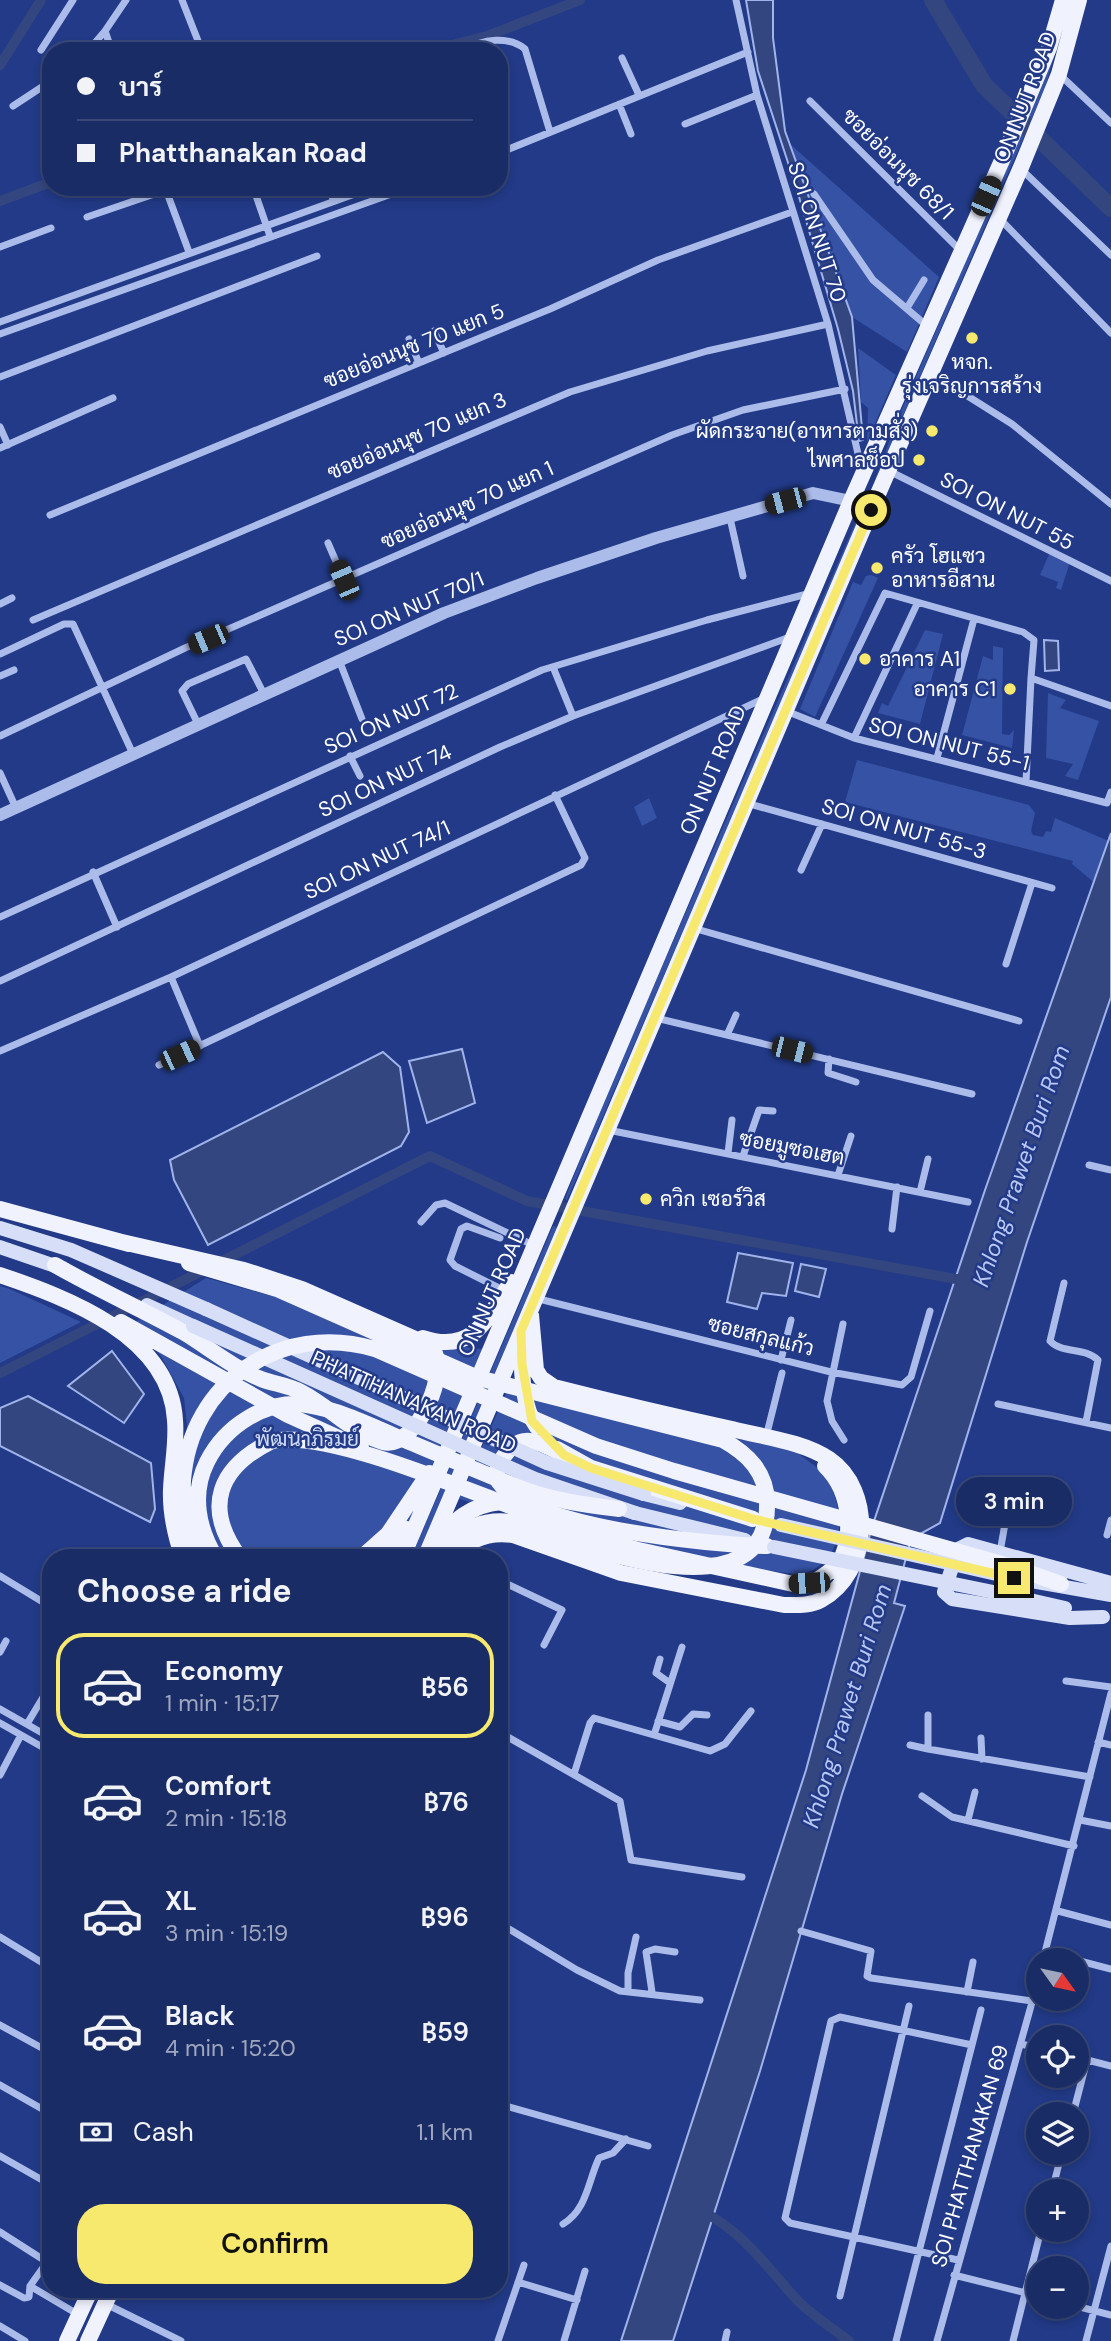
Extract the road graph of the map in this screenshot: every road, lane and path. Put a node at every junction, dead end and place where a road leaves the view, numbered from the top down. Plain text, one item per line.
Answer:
1 (74, 0) edge
2 (126, 0) edge
3 (182, 0) edge
4 (737, 0) edge
5 (1063, 0) edge
6 (1079, 0) edge
7 (105, 31) junction
8 (46, 42) edge
9 (96, 42) edge
10 (109, 42) edge
11 (198, 42) edge
12 (484, 42) edge
13 (748, 52) junction
14 (622, 58) dead end
15 (1059, 74) junction
16 (42, 87) edge
17 (639, 95) junction
18 (757, 95) junction
19 (810, 101) dead end
20 (618, 104) junction
21 (13, 106) dead end
22 (1111, 123) edge
23 (685, 124) dead end
24 (550, 132) junction
25 (631, 134) dead end
26 (508, 149) edge
27 (1021, 167) junction
28 (814, 194) dead end
29 (148, 196) edge
30 (168, 196) edge
31 (256, 196) edge
32 (332, 196) edge
33 (348, 196) edge
34 (385, 196) edge
35 (334, 201) junction
36 (792, 212) junction
37 (87, 217) dead end
38 (999, 217) junction
39 (266, 224) junction
40 (51, 228) dead end
41 (271, 236) junction
42 (0, 247) edge
43 (961, 251) junction
44 (189, 252) junction
45 (317, 256) dead end
46 (1111, 256) edge
47 (924, 280) dead end
48 (906, 308) junction
49 (0, 322) edge
50 (828, 324) junction
51 (928, 326) junction
52 (434, 331) dead end
53 (1111, 333) edge
54 (0, 334) edge
55 (409, 339) dead end
56 (444, 353) junction
57 (419, 363) junction
58 (931, 373) junction
59 (0, 377) edge
60 (845, 389) junction
61 (113, 398) dead end
62 (0, 427) edge
63 (4, 446) edge
64 (888, 471) junction
65 (863, 475) junction
66 (851, 501) junction
67 (1111, 504) edge
68 (871, 510) junction
69 (50, 515) dead end
70 (730, 517) junction
71 (328, 543) dead end
72 (743, 576) dead end
73 (344, 580) junction
74 (1111, 581) edge
75 (812, 592) junction
76 (12, 598) dead end
77 (0, 604) edge
78 (917, 604) junction
79 (974, 619) junction
80 (33, 620) dead end
81 (794, 636) junction
82 (0, 654) edge
83 (339, 660) junction
84 (554, 667) junction
85 (14, 670) dead end
86 (0, 676) edge
87 (1031, 678) junction
88 (103, 687) junction
89 (264, 694) junction
90 (767, 697) junction
91 (1111, 706) edge
92 (785, 711) junction
93 (573, 716) junction
94 (362, 719) dead end
95 (198, 724) junction
96 (821, 725) junction
97 (0, 736) edge
98 (854, 738) junction
99 (133, 754) junction
100 (350, 756) junction
101 (937, 758) junction
102 (0, 773) edge
103 (360, 776) dead end
104 (1026, 782) junction
105 (1111, 792) edge
106 (555, 795) junction
107 (746, 803) junction
108 (16, 808) junction
109 (0, 815) edge
110 (822, 824) junction
111 (801, 870) dead end
112 (93, 872) junction
113 (1032, 883) junction
114 (1052, 888) dead end
115 (0, 917) edge
116 (117, 927) junction
117 (693, 928) junction
118 (1006, 964) dead end
119 (171, 977) junction
120 (0, 981) edge
121 (736, 1015) dead end
122 (655, 1018) junction
123 (1019, 1021) dead end
124 (727, 1035) junction
125 (200, 1046) junction
126 (0, 1051) edge
127 (829, 1059) junction
128 (159, 1065) dead end
129 (856, 1082) dead end
130 (972, 1094) dead end
131 (772, 1111) dead end
132 (732, 1120) dead end
133 (608, 1130) junction
134 (851, 1136) dead end
135 (729, 1153) junction
136 (743, 1156) junction
137 (928, 1159) dead end
138 (1089, 1165) dead end
139 (1111, 1170) edge
140 (838, 1175) junction
141 (897, 1187) junction
142 (920, 1192) junction
143 (968, 1202) dead end
144 (0, 1209) edge
145 (421, 1222) dead end
146 (0, 1228) edge
147 (892, 1229) dead end
148 (499, 1238) dead end
149 (0, 1247) edge
150 (535, 1247) junction
151 (192, 1261) junction
152 (55, 1265) joint
153 (0, 1276) edge
154 (1064, 1283) dead end
155 (505, 1291) junction
156 (533, 1303) junction
157 (150, 1311) junction
158 (930, 1311) dead end
159 (791, 1320) dead end
160 (843, 1324) dead end
161 (122, 1328) junction
162 (394, 1328) junction
163 (521, 1331) junction
164 (781, 1360) junction
165 (831, 1372) junction
166 (782, 1373) dead end
167 (998, 1404) dead end
168 (1086, 1422) junction
169 (1111, 1428) edge
170 (766, 1437) junction
171 (844, 1440) dead end
172 (447, 1446) junction
173 (797, 1446) junction
174 (564, 1455) junction
175 (392, 1462) junction
176 (431, 1487) junction
177 (532, 1504) junction
178 (1054, 1504) dead end
179 (627, 1511) junction
180 (753, 1519) junction
181 (1111, 1520) edge
182 (1107, 1535) dead end
183 (770, 1546) junction
184 (180, 1549) edge
185 (194, 1549) edge
186 (211, 1549) edge
187 (234, 1549) edge
188 (371, 1549) edge
189 (392, 1549) edge
190 (406, 1549) edge
191 (431, 1549) edge
192 (433, 1549) edge
193 (448, 1549) edge
194 (464, 1549) edge
195 (1000, 1552) junction
196 (837, 1566) junction
197 (1015, 1573) junction
198 (0, 1576) edge
199 (1111, 1583) edge
200 (508, 1584) edge
201 (1061, 1584) joint
202 (1111, 1595) edge
203 (42, 1602) edge
204 (784, 1605) junction
205 (1107, 1618) edge
206 (6, 1642) dead end
207 (544, 1645) dead end
208 (682, 1647) dead end
209 (0, 1652) edge
210 (660, 1659) dead end
211 (1066, 1681) dead end
212 (670, 1683) junction
213 (1111, 1686) edge
214 (1111, 1693) edge
215 (42, 1699) edge
216 (0, 1709) edge
217 (751, 1711) dead end
218 (706, 1715) dead end
219 (928, 1716) dead end
220 (658, 1721) junction
221 (0, 1723) edge
222 (27, 1724) junction
223 (42, 1733) edge
224 (21, 1735) junction
225 (654, 1735) junction
226 (508, 1737) edge
227 (981, 1738) dead end
228 (1098, 1742) junction
229 (910, 1745) dead end
230 (1111, 1745) edge
231 (42, 1747) edge
232 (928, 1749) junction
233 (982, 1759) junction
234 (0, 1774) edge
235 (574, 1774) junction
236 (1090, 1777) junction
237 (975, 1792) dead end
238 (922, 1796) dead end
239 (1080, 1819) junction
240 (968, 1820) junction
241 (1111, 1826) edge
242 (1074, 1846) junction
243 (742, 1877) dead end
244 (1058, 1911) junction
245 (1111, 1925) edge
246 (508, 1928) edge
247 (801, 1931) dead end
248 (0, 1937) edge
249 (636, 1937) dead end
250 (1046, 1948) edge
251 (675, 1952) dead end
252 (973, 1962) dead end
253 (42, 1963) edge
254 (1089, 1964) edge
255 (1111, 1969) edge
256 (628, 1992) junction
257 (652, 1992) junction
258 (967, 1992) junction
259 (700, 2000) dead end
260 (1026, 2000) edge
261 (909, 2006) dead end
262 (981, 2010) dead end
263 (1029, 2011) edge
264 (0, 2025) edge
265 (903, 2032) junction
266 (1021, 2044) junction
267 (972, 2045) junction
268 (1026, 2045) edge
269 (42, 2048) edge
270 (1089, 2060) edge
271 (1111, 2066) edge
272 (0, 2085) edge
273 (508, 2106) edge
274 (42, 2109) edge
275 (626, 2139) junction
276 (648, 2146) dead end
277 (0, 2156) edge
278 (42, 2180) edge
279 (563, 2224) dead end
280 (0, 2232) edge
281 (853, 2236) junction
282 (1038, 2242) edge
283 (1111, 2246) edge
284 (918, 2251) junction
285 (42, 2257) edge
286 (958, 2260) junction
287 (524, 2265) dead end
288 (42, 2266) edge
289 (585, 2271) dead end
290 (954, 2274) junction
291 (518, 2282) junction
292 (0, 2285) edge
293 (30, 2286) junction
294 (1024, 2292) junction
295 (42, 2293) edge
296 (840, 2297) dead end
297 (50, 2298) edge
298 (87, 2298) edge
299 (107, 2300) edge
300 (577, 2300) junction
301 (1089, 2309) edge
302 (1094, 2310) junction
303 (79, 2315) junction
304 (1111, 2315) edge
305 (0, 2326) edge
306 (727, 2332) dead end
307 (93, 2338) edge
308 (896, 2340) edge
309 (25, 2341) edge
310 (67, 2341) edge
311 (181, 2341) edge
312 (498, 2341) edge
313 (564, 2341) edge
314 (725, 2341) edge
315 (937, 2341) edge
316 (1013, 2341) edge
317 (1086, 2341) edge

1 - 8 street
2 - 7 street
3 - 11 street
4 - 13 street, SOI ON NUT 70
5 - 43 main road, ON NUT ROAD
6 - 15 main road, ON NUT ROAD
7 - 9 street
7 - 10 street
12 - 24 street
13 - 17 street
13 - 18 street, SOI ON NUT 70
14 - 17 street
15 - 22 street
15 - 27 main road, ON NUT ROAD
16 - 21 street
17 - 20 street
18 - 23 street
18 - 36 street, SOI ON NUT 70
19 - 43 street, ซอยอ่อนนุช 68/1
20 - 24 street
20 - 25 street
24 - 26 street
27 - 38 main road, ON NUT ROAD
27 - 46 street
28 - 48 street
29 - 37 street
30 - 44 street
31 - 39 street
32 - 35 street
33 - 35 street
34 - 41 street
35 - 39 street
36 - 50 street, SOI ON NUT 70
36 - 56 street, ซอยอ่อนนุช 70 แยก 5
38 - 53 street
38 - 58 main road, ON NUT ROAD
39 - 41 street
39 - 44 street
40 - 42 street
41 - 54 street
43 - 51 main road, ON NUT ROAD
44 - 49 street
45 - 59 street
47 - 48 street
48 - 51 street
50 - 60 street, SOI ON NUT 70
50 - 80 street, ซอยอ่อนนุช 70 แยก 3
51 - 65 main road, ON NUT ROAD
52 - 56 street
55 - 57 street
56 - 57 street, ซอยอ่อนนุช 70 แยก 5
57 - 69 street, ซอยอ่อนนุช 70 แยก 5
58 - 64 main road, ON NUT ROAD
58 - 67 street
60 - 65 street, SOI ON NUT 70
60 - 73 street, ซอยอ่อนนุช 70 แยก 1
61 - 63 street
62 - 63 street
64 - 68 main road, ON NUT ROAD
64 - 74 street, SOI ON NUT 55
65 - 66 main road, ON NUT ROAD
66 - 68 main road
66 - 70 street, SOI ON NUT 70/1
66 - 75 main road, ON NUT ROAD
68 - 92 main road, ON NUT ROAD
70 - 72 street
70 - 83 street, SOI ON NUT 70/1
71 - 73 street
73 - 88 street, ซอยอ่อนนุช 70 แยก 1
75 - 81 main road, ON NUT ROAD
75 - 84 street, SOI ON NUT 72
76 - 77 street
78 - 79 street
78 - 96 street
78 - 98 street
79 - 87 street
79 - 101 street
81 - 90 main road, ON NUT ROAD
81 - 93 street, SOI ON NUT 74
82 - 88 street
83 - 89 street, SOI ON NUT 70/1
83 - 94 street
84 - 93 street
84 - 100 street, SOI ON NUT 72
85 - 86 street
87 - 91 street
87 - 104 street
88 - 97 street, ซอยอ่อนนุช 70 แยก 1
88 - 99 street
89 - 95 street, SOI ON NUT 70/1
89 - 95 street
90 - 106 street, SOI ON NUT 74/1
90 - 150 main road, ON NUT ROAD
92 - 96 street, SOI ON NUT 55-1
92 - 107 main road, ON NUT ROAD
93 - 116 street, SOI ON NUT 74
95 - 99 street, SOI ON NUT 70/1
96 - 98 street, SOI ON NUT 55-1
98 - 101 street, SOI ON NUT 55-1
99 - 108 street, SOI ON NUT 70/1
100 - 103 street
100 - 112 street, SOI ON NUT 72
101 - 104 street, SOI ON NUT 55-1
102 - 108 street
104 - 105 street, SOI ON NUT 55-1
106 - 119 street, SOI ON NUT 74/1
106 - 125 street
107 - 110 street, SOI ON NUT 55-3
107 - 117 main road, ON NUT ROAD
108 - 109 street, SOI ON NUT 70/1
110 - 111 street
110 - 113 street, SOI ON NUT 55-3
112 - 115 street, SOI ON NUT 72
112 - 116 street
113 - 114 street, SOI ON NUT 55-3
113 - 118 street
116 - 120 street, SOI ON NUT 74
117 - 122 main road, ON NUT ROAD
117 - 123 street
119 - 125 street
119 - 126 street, SOI ON NUT 74/1
121 - 124 street
122 - 124 street
122 - 133 main road, ON NUT ROAD
124 - 127 street
125 - 128 street
127 - 129 street
127 - 130 street
131 - 136 street
132 - 135 street
133 - 135 street, ซอยมูซอเฮต
133 - 156 main road, ON NUT ROAD
134 - 140 street
135 - 136 street, ซอยมูซอเฮต
136 - 140 street, ซอยมูซอเฮต
137 - 142 street
138 - 139 street
140 - 141 street, ซอยมูซอเฮต
141 - 142 street, ซอยมูซอเฮต
141 - 147 street
142 - 143 street, ซอยมูซอเฮต
144 - 151 main road
145 - 150 street
146 - 180 main road, PHATTHANAKAN ROAD, bridge
148 - 155 street
149 - 152 main road
150 - 155 main road
150 - 172 main road, ON NUT ROAD
151 - 162 main road
151 - 193 main road, bridge
152 - 157 main road
153 - 161 main road
154 - 168 street
155 - 162 main road
156 - 163 main road, ON NUT ROAD
156 - 164 street, ซอยสกุลแก้ว
156 - 170 main road
157 - 162 main road
157 - 179 main road, PHATTHANAKAN ROAD, bridge
158 - 165 street, ซอยสกุลแก้ว
159 - 164 street
160 - 165 street
161 - 175 main road, bridge
161 - 184 main road
163 - 174 main road
163 - 191 main road, ON NUT ROAD
164 - 165 street, ซอยสกุลแก้ว
165 - 171 street
166 - 170 street
167 - 168 street
168 - 169 street
170 - 173 main road
172 - 176 main road, ON NUT ROAD
172 - 188 main road
173 - 196 main road
173 - 204 main road
174 - 177 main road
174 - 180 main road
175 - 187 main road, bridge
175 - 196 main road, bridge
176 - 189 main road
176 - 190 main road, ON NUT ROAD
177 - 183 main road
177 - 192 main road
178 - 195 street
179 - 183 main road, PHATTHANAKAN ROAD
179 - 186 main road, bridge
180 - 197 main road, PHATTHANAKAN ROAD, bridge
181 - 182 street
183 - 205 main road, PHATTHANAKAN ROAD, bridge
185 - 197 main road, bridge
194 - 204 main road
195 - 199 main road
195 - 205 main road
196 - 204 main road
197 - 201 main road
198 - 203 street
200 - 207 street
201 - 202 main road
206 - 209 street
208 - 212 street
210 - 212 street
211 - 213 street
212 - 220 street
214 - 228 street
215 - 222 street
216 - 222 street
217 - 225 street
218 - 220 street
219 - 232 street
220 - 225 street
221 - 224 street
222 - 223 street
224 - 231 street
224 - 234 street
225 - 235 street
226 - 235 street
227 - 233 street
228 - 230 street
228 - 236 street
229 - 232 street
232 - 233 street
233 - 236 street
235 - 243 street
236 - 239 street
237 - 240 street
238 - 240 street
239 - 241 street
239 - 242 street
240 - 242 street
242 - 244 street
244 - 245 street
244 - 250 street
246 - 256 street
247 - 258 street
248 - 253 street
249 - 256 street
251 - 257 street
252 - 258 street
254 - 255 street
256 - 257 street
257 - 259 street
258 - 260 street
261 - 265 street
262 - 267 street
263 - 266 street, SOI PHATTHANAKAN 69
264 - 269 street
265 - 267 street
265 - 281 street
265 - 281 street
266 - 268 street
266 - 286 street, SOI PHATTHANAKAN 69
267 - 284 street
270 - 271 street
272 - 274 street
273 - 275 street
275 - 276 street
275 - 279 street
277 - 278 street
280 - 285 street
281 - 284 street
281 - 296 street
282 - 294 street
283 - 302 street
284 - 286 street
284 - 308 street
286 - 290 street, SOI PHATTHANAKAN 69
287 - 291 street
288 - 293 street
289 - 300 street
290 - 294 street
290 - 315 street, SOI PHATTHANAKAN 69
291 - 300 street
291 - 312 street
292 - 293 street
293 - 295 street
294 - 316 street
297 - 303 street
298 - 303 main road
299 - 307 main road
299 - 311 street
300 - 313 street
301 - 302 street
302 - 304 street
302 - 317 street
303 - 310 main road
305 - 309 street
306 - 314 street

